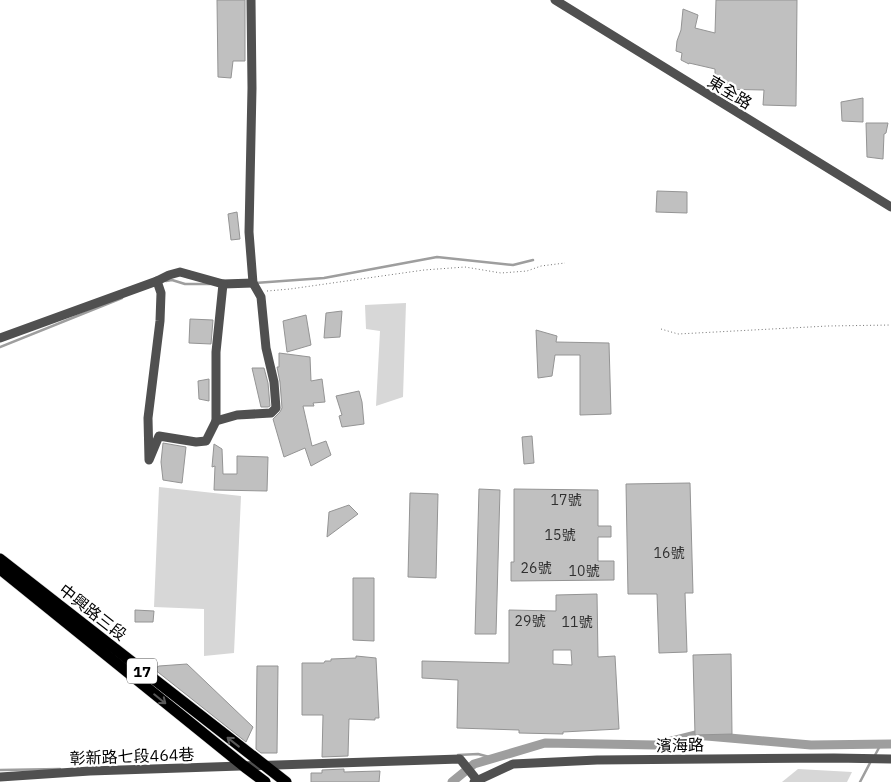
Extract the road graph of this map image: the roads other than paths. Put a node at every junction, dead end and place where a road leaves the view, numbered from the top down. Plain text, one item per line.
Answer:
1 (251, 0) edge
2 (555, 0) edge
3 (891, 207) edge
4 (157, 281) junction
5 (253, 283) junction
6 (223, 284) junction
7 (0, 338) edge
8 (216, 421) junction
9 (0, 559) edge
10 (0, 569) edge
11 (891, 759) edge
12 (265, 766) junction
13 (245, 767) junction
14 (0, 777) edge
15 (19, 779) edge
16 (476, 781) edge
17 (265, 782) edge
18 (286, 782) edge

1 - 5 street
2 - 3 street, 東全路
4 - 6 street
4 - 7 street
4 - 8 street
5 - 6 street
5 - 8 street
6 - 8 street
12 -> 9 main road, 中興路三段 / 17
10 -> 13 main road, 中興路三段 / 17
11 - 16 street, 濱海路
12 - 13 street, 彰新路七段464巷
12 - 16 street, 彰新路七段464巷
12 - 18 main road, 中興路三段 / 17
13 - 15 street, 彰新路七段464巷
13 - 17 main road, 中興路三段 / 17
14 - 15 street, 彰新路七段464巷

